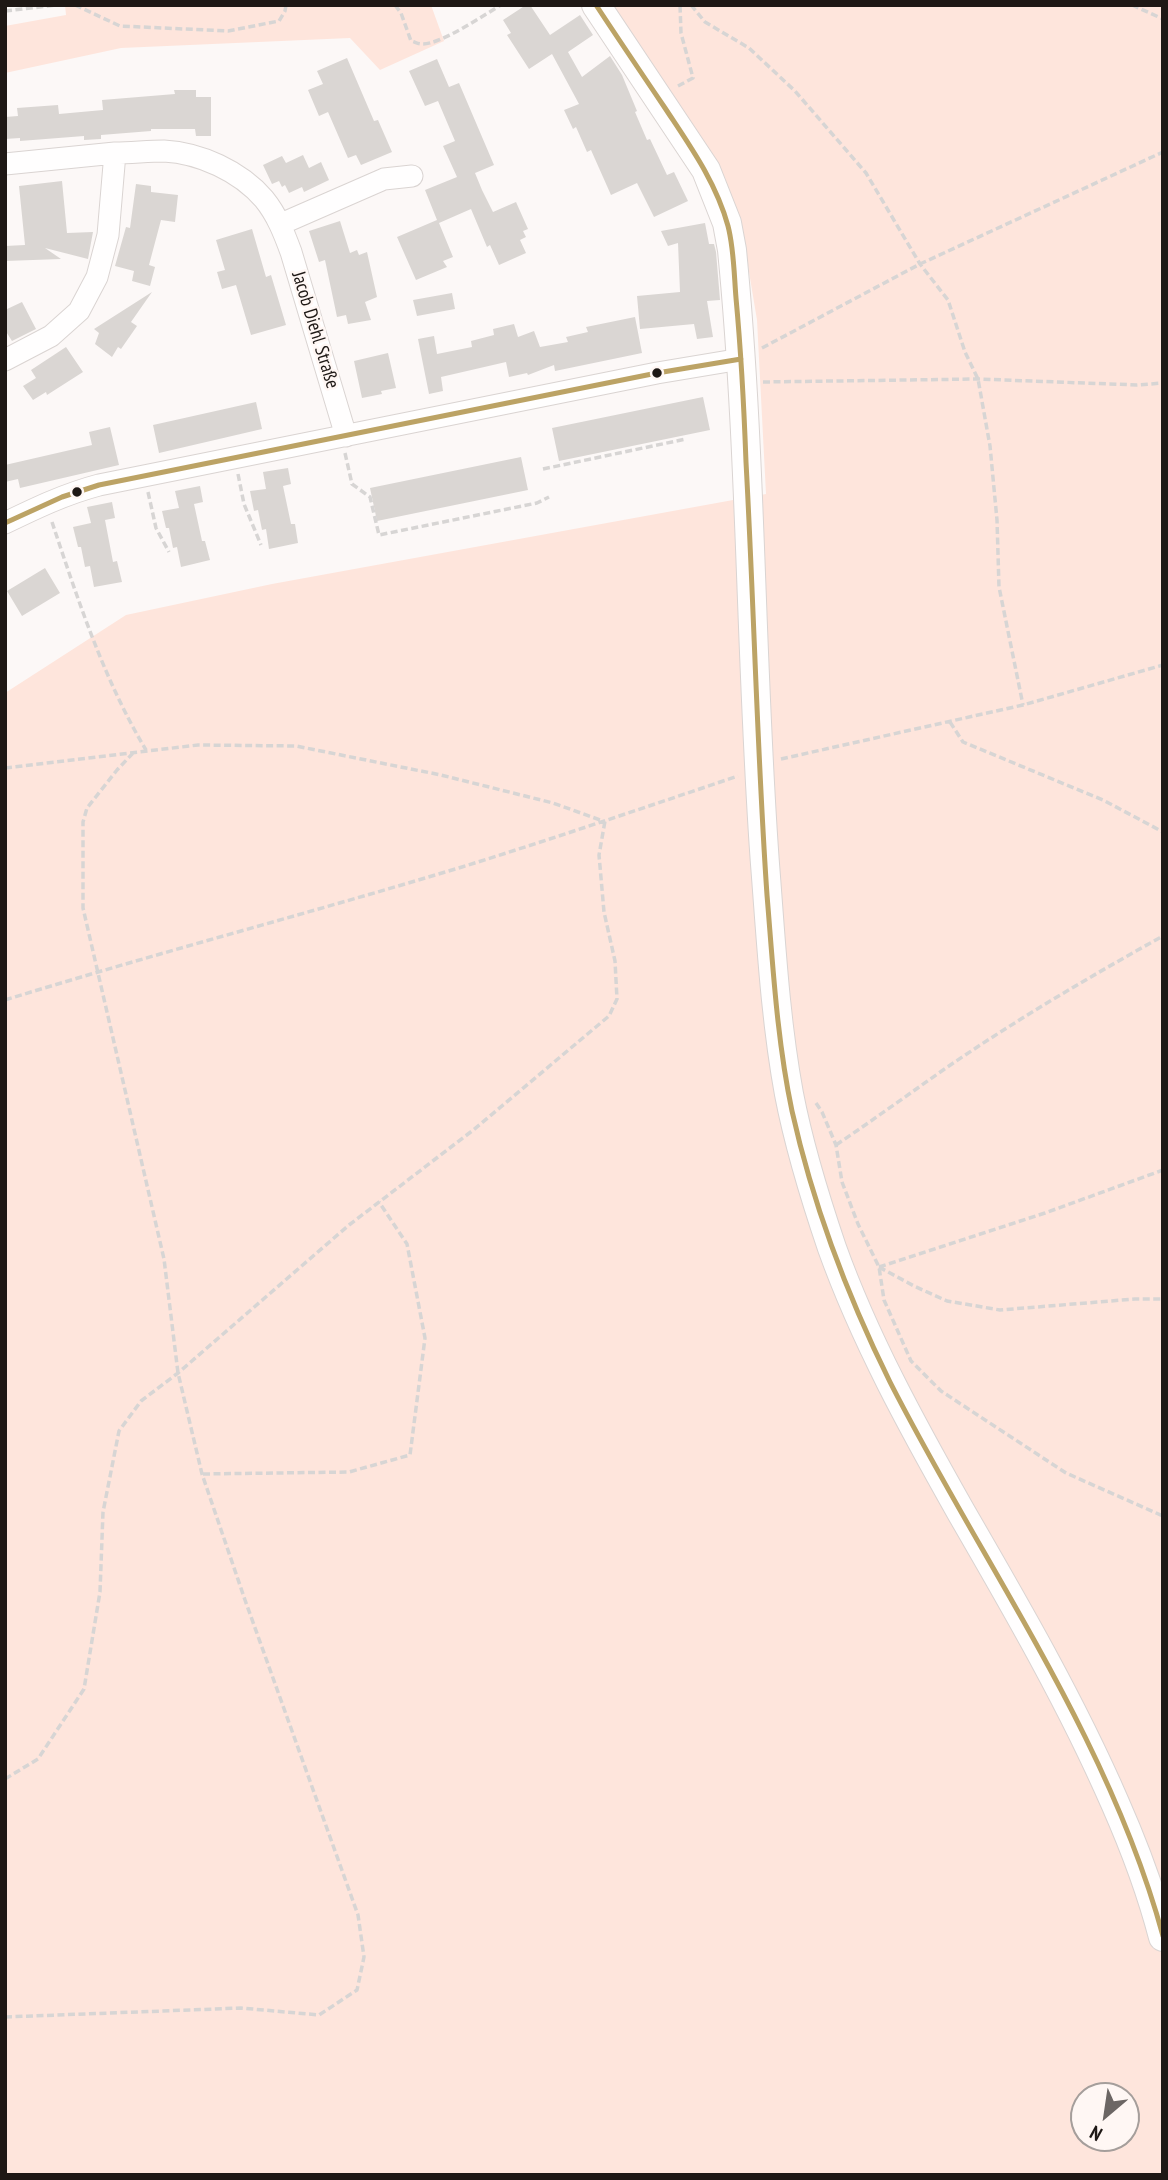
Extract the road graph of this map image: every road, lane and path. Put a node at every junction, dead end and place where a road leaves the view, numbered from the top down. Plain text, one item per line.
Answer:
1 (57, 5) edge
2 (75, 5) edge
3 (286, 5) edge
4 (395, 5) edge
5 (501, 5) edge
6 (596, 5) edge
7 (680, 5) edge
8 (691, 5) edge
9 (1132, 5) edge
10 (5, 11) edge
11 (1163, 19) edge
12 (657, 95) junction
13 (1163, 152) edge
14 (115, 153) junction
15 (5, 164) edge
16 (412, 176) dead end
17 (281, 224) junction
18 (920, 264) junction
19 (5, 360) edge
20 (742, 371) junction
21 (978, 379) junction
22 (1163, 383) edge
23 (686, 439) dead end
24 (346, 446) junction
25 (543, 469) dead end
26 (238, 477) dead end
27 (149, 494) dead end
28 (549, 498) dead end
29 (51, 520) dead end
30 (5, 523) edge
31 (261, 545) dead end
32 (169, 552) dead end
33 (1163, 665) edge
34 (1023, 705) junction
35 (950, 722) junction
36 (146, 751) junction
37 (134, 752) junction
38 (786, 757) dead end
39 (5, 768) edge
40 (758, 769) junction
41 (604, 821) junction
42 (1163, 832) edge
43 (1163, 936) edge
44 (98, 971) junction
45 (5, 1000) edge
46 (1163, 1170) edge
47 (379, 1202) junction
48 (879, 1267) junction
49 (1163, 1299) edge
50 (178, 1373) junction
51 (202, 1474) junction
52 (1163, 1516) edge
53 (5, 1779) edge
54 (1163, 1937) edge
55 (5, 2017) edge

1 - 10 path
2 - 3 path
4 - 5 path
6 - 12 street
7 - 12 path
8 - 18 path
9 - 11 path
12 - 20 street
13 - 18 path
14 - 15 street, Jacob Diehl Straße
14 - 17 street, Jacob Diehl Straße
14 - 19 street
16 - 17 street
17 - 24 street, Jacob Diehl Straße
18 - 20 path
18 - 21 path
20 - 21 path
20 - 24 street
20 - 40 street
21 - 22 path
21 - 34 path
23 - 25 path
24 - 28 path
24 - 30 street
26 - 31 path
27 - 32 path
29 - 36 path
33 - 34 path
34 - 35 path
35 - 38 path
35 - 42 path
36 - 37 path
36 - 41 path
37 - 39 path
37 - 44 path
40 - 41 path
40 - 54 street
41 - 44 path
41 - 47 path
43 - 48 path
44 - 45 path
44 - 50 path
46 - 48 path
47 - 50 path
47 - 51 path
48 - 49 path
48 - 52 path
50 - 51 path
50 - 53 path
51 - 55 path

